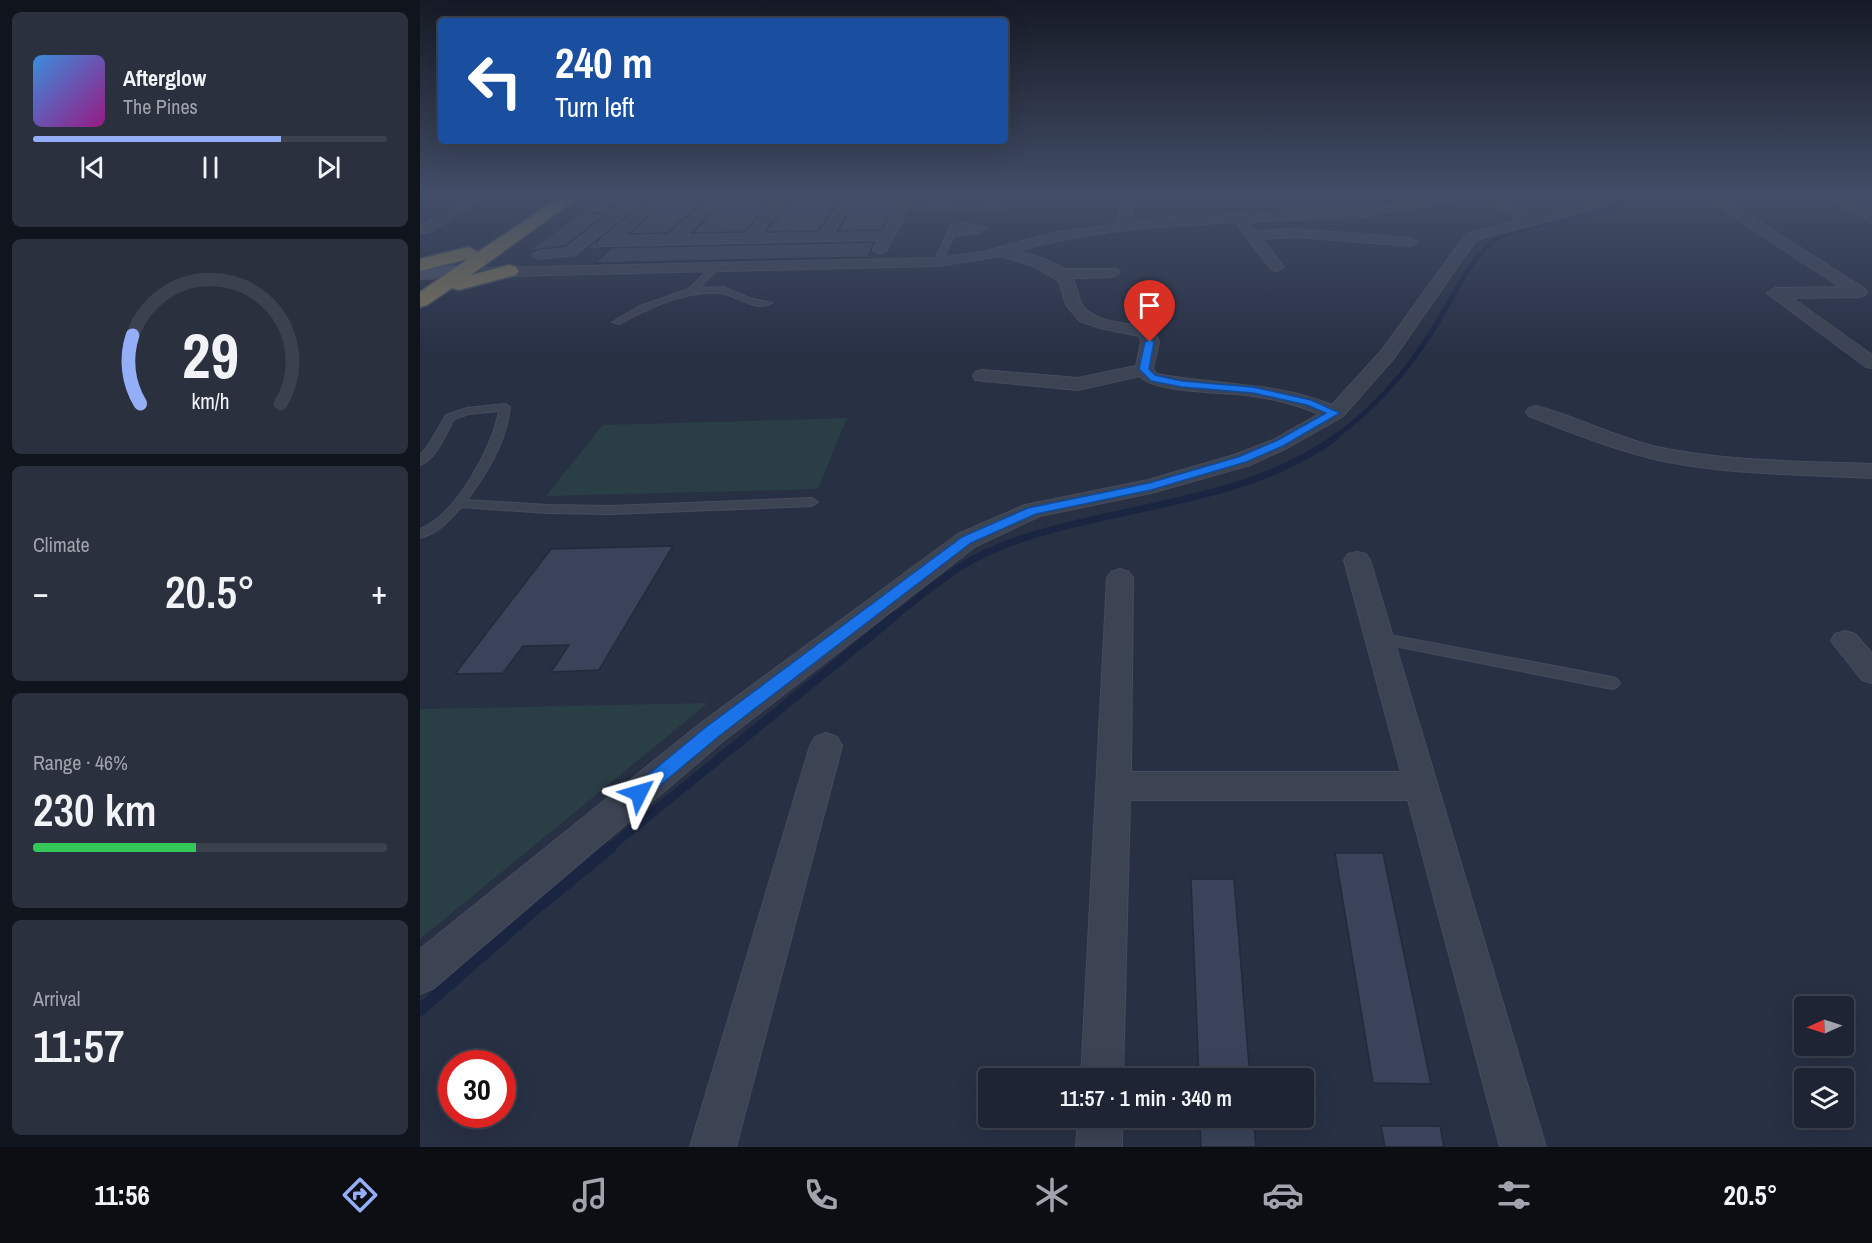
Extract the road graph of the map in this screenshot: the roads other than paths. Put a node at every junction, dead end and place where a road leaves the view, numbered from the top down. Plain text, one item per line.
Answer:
1 (486, 247) edge
2 (499, 247) edge
3 (577, 247) edge
4 (602, 247) edge
5 (882, 247) edge
6 (945, 247) edge
7 (1018, 247) edge
8 (1262, 247) edge
9 (1464, 247) edge
10 (1791, 247) edge
11 (1002, 251) junction
12 (490, 253) junction
13 (539, 255) dead end
14 (465, 262) junction
15 (938, 262) junction
16 (874, 264) junction
17 (716, 267) junction
18 (1277, 267) dead end
19 (426, 270) edge
20 (574, 270) junction
21 (510, 271) junction
22 (1112, 272) dead end
23 (1060, 274) junction
24 (692, 291) junction
25 (1864, 292) edge
26 (424, 293) edge
27 (768, 303) dead end
28 (616, 322) dead end
29 (1872, 363) edge
30 (1144, 369) junction
31 (982, 376) dead end
32 (1536, 412) dead end
33 (1335, 413) junction
34 (420, 462) edge
35 (1872, 471) edge
36 (458, 502) junction
37 (812, 502) dead end
38 (420, 534) edge
39 (1357, 560) dead end
40 (1120, 578) dead end
41 (1379, 638) junction
42 (1845, 641) dead end
43 (1872, 672) edge
44 (1612, 683) dead end
45 (826, 746) dead end
46 (1114, 786) junction
47 (1421, 786) junction
48 (420, 974) edge
49 (1102, 1068) edge
50 (1100, 1128) edge
51 (713, 1147) edge
52 (1099, 1147) edge
53 (1523, 1147) edge

1 - 14 highway
2 - 12 highway
3 - 13 street
4 - 20 street
5 - 16 street
6 - 15 lane
7 - 11 street
8 - 18 street
9 - 33 street
10 - 25 street
11 - 15 street
11 - 23 street
12 - 14 highway
12 - 21 highway
14 - 19 main road
14 - 21 street
14 - 26 highway
15 - 16 street
16 - 17 street
17 - 20 street
17 - 24 lane
19 - 26 highway
20 - 21 street
21 - 26 highway
22 - 23 street
23 - 30 street
24 - 27 lane
24 - 28 lane
25 - 29 street
30 - 31 street
30 - 33 street
32 - 35 street
33 - 48 street
34 - 36 lane
36 - 37 lane
36 - 38 lane
39 - 41 street
40 - 46 street
41 - 44 lane
41 - 47 street
42 - 43 street
45 - 51 street
46 - 47 street
46 - 49 street
47 - 53 street
50 - 52 street

